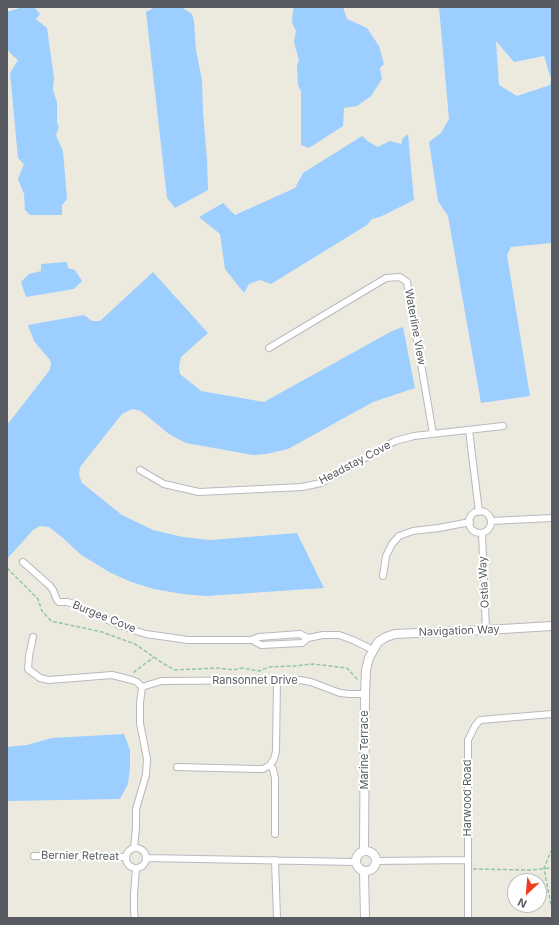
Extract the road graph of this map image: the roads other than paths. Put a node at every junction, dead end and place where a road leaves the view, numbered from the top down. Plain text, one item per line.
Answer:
1 (269, 348) dead end
2 (503, 426) dead end
3 (469, 430) junction
4 (433, 434) junction
5 (140, 470) dead end
6 (479, 512) junction
7 (552, 518) edge
8 (491, 521) junction
9 (470, 522) junction
10 (482, 533) junction
11 (23, 562) dead end
12 (383, 576) dead end
13 (552, 626) edge
14 (486, 630) junction
15 (33, 637) dead end
16 (373, 650) junction
17 (277, 680) junction
18 (142, 687) junction
19 (365, 694) junction
20 (552, 714) edge
21 (270, 765) junction
22 (177, 767) dead end
23 (275, 834) dead end
24 (134, 848) junction
25 (364, 851) junction
26 (34, 856) dead end
27 (126, 857) junction
28 (146, 858) junction
29 (275, 860) junction
30 (467, 860) junction
31 (376, 861) junction
32 (356, 862) junction
33 (136, 868) junction
34 (364, 872) junction
35 (135, 918) edge
36 (277, 918) edge
37 (365, 918) edge
38 (468, 918) edge

1 - 4 street, Waterline View
2 - 3 street, Headstay Cove
3 - 4 street, Headstay Cove
3 - 6 street
4 - 5 street, Headstay Cove
6 - 8 street
6 - 9 street
7 - 8 street
8 - 10 street
9 - 10 street
9 - 12 street
10 - 14 street, Ostia Way
11 - 16 street, Burgee Cove
13 - 14 street, Navigation Way
14 - 16 street, Navigation Way
15 - 18 street
16 - 19 street, Marine Terrace
17 - 18 street, Ransonnet Drive
17 - 19 street, Ransonnet Drive
17 - 21 street
18 - 24 street
19 - 25 street, Marine Terrace
20 - 30 street, Harwood Road
21 - 22 street
21 - 23 street
24 - 27 street
24 - 28 street
25 - 31 street
25 - 32 street
26 - 27 street, Bernier Retreat
27 - 33 street
28 - 29 street
28 - 33 street
29 - 32 street
29 - 36 street
30 - 31 street
30 - 38 street
31 - 34 street
32 - 34 street
33 - 35 street
34 - 37 street

